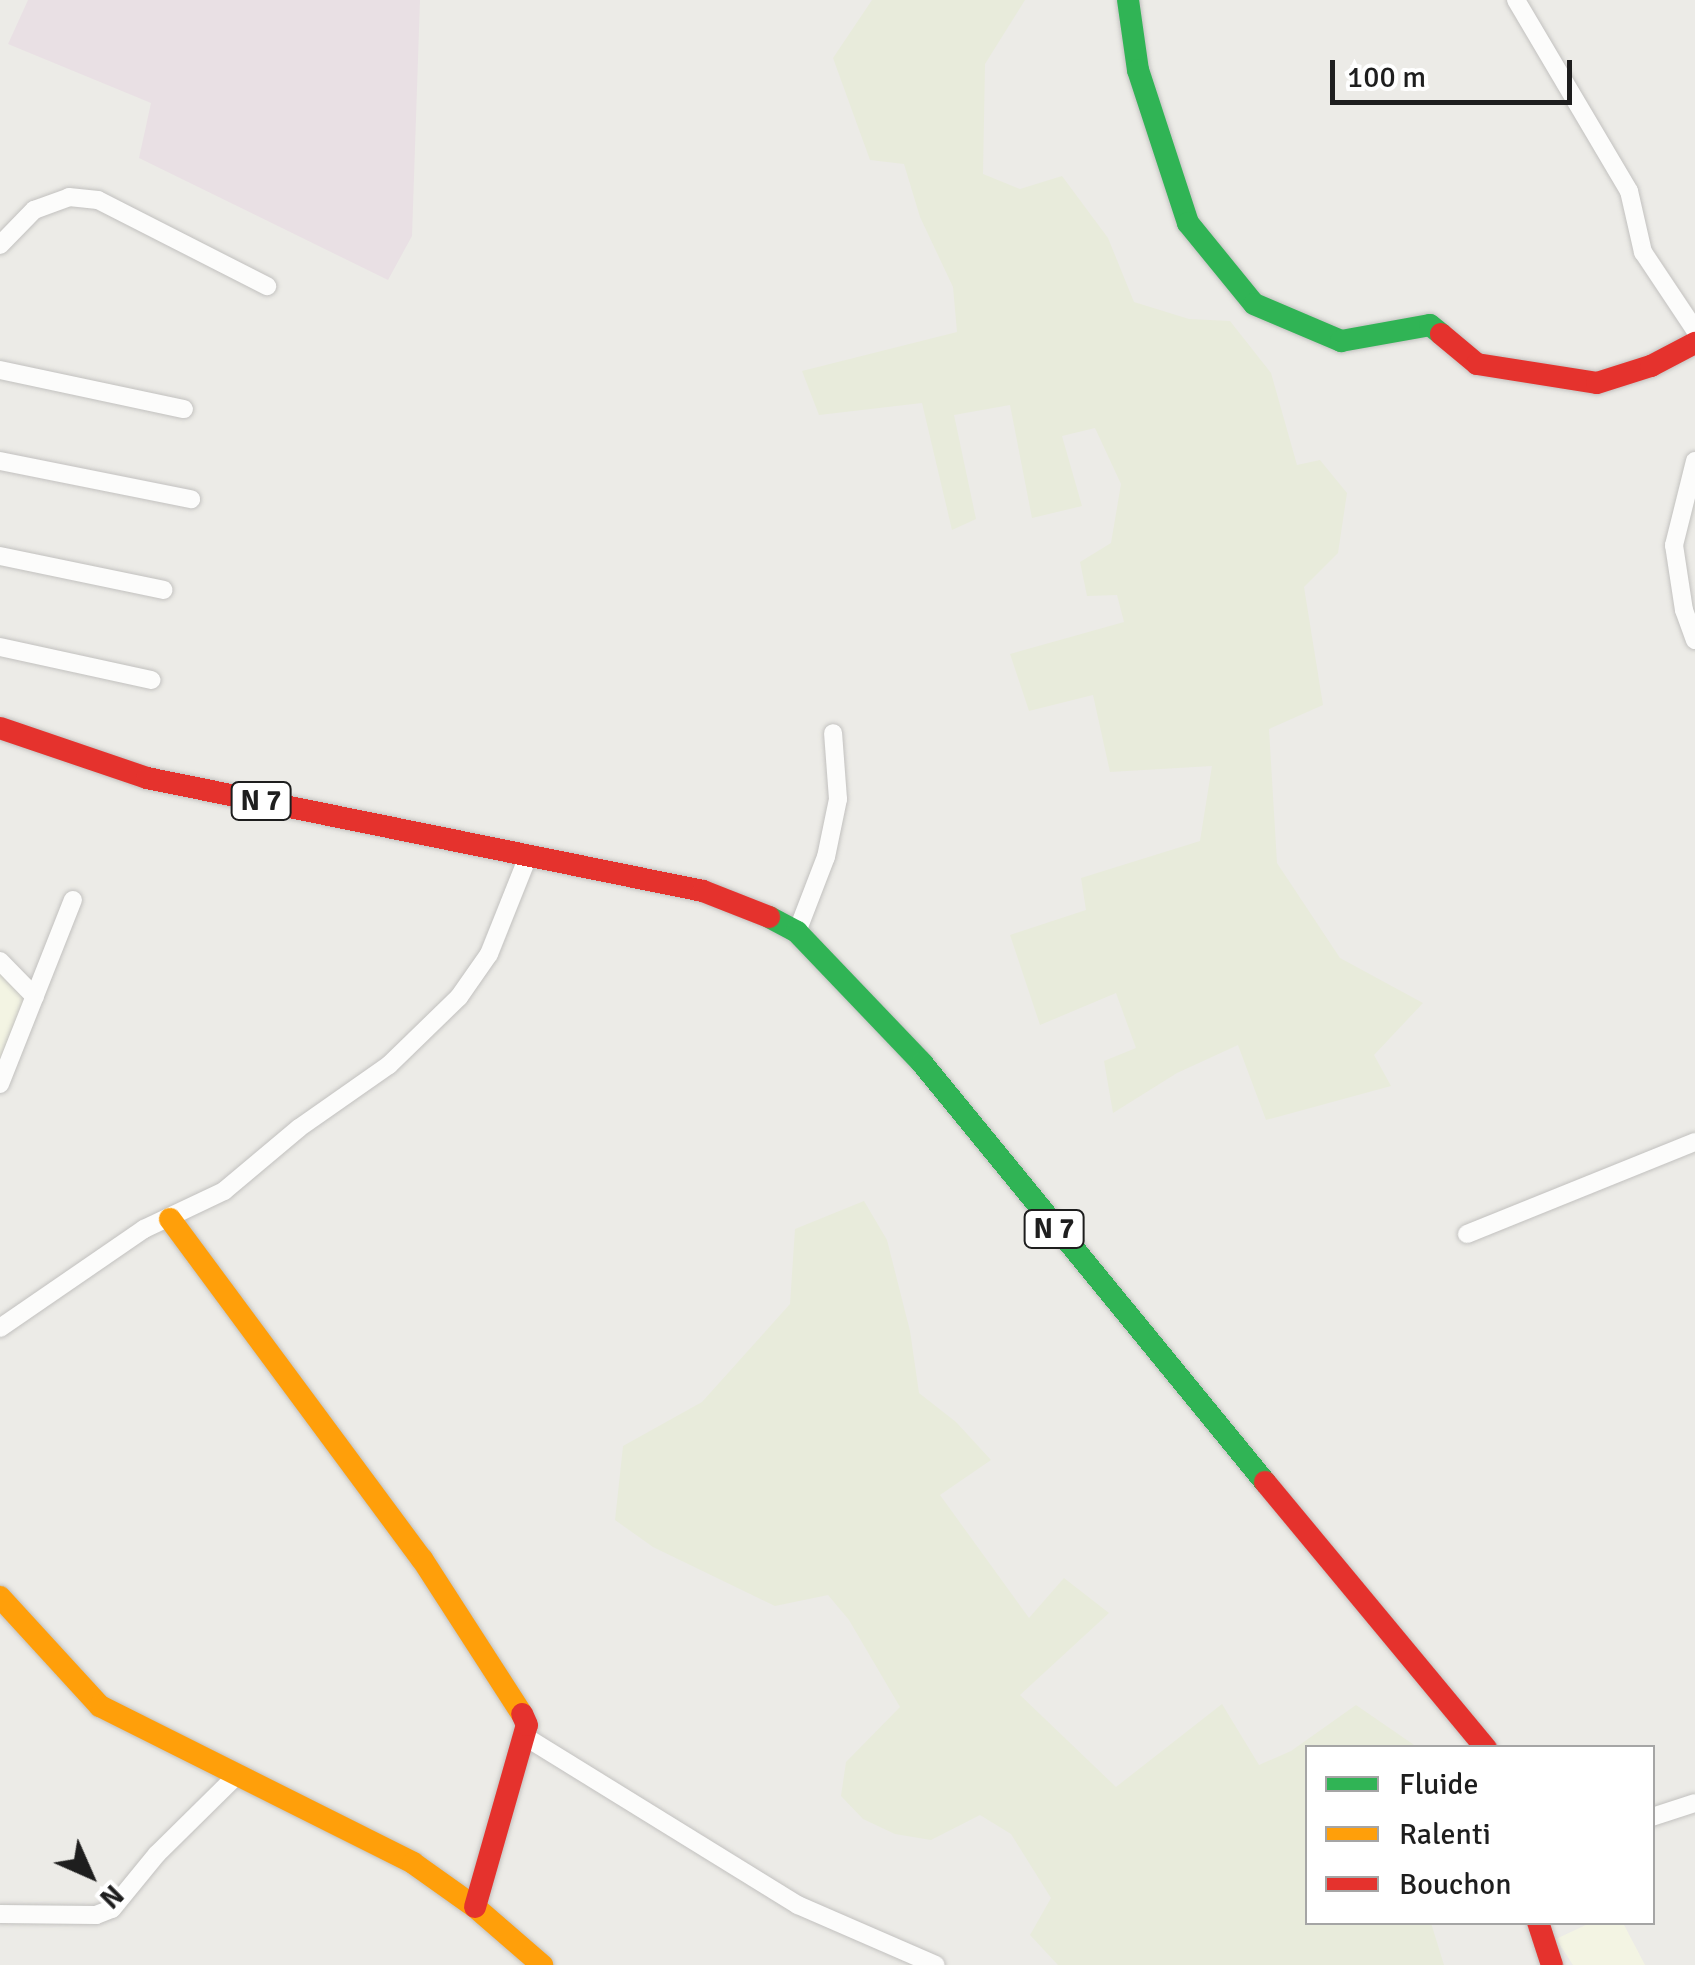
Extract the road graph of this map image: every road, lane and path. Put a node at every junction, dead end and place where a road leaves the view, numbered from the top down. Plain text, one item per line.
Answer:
1 (1128, 0) edge
2 (1516, 0) edge
3 (0, 245) edge
4 (266, 286) dead end
5 (1695, 330) edge
6 (1695, 343) edge
7 (0, 370) edge
8 (184, 408) dead end
9 (0, 461) edge
10 (1695, 461) edge
11 (191, 499) dead end
12 (0, 556) edge
13 (164, 590) dead end
14 (1695, 640) edge
15 (0, 647) edge
16 (151, 680) dead end
17 (0, 728) edge
18 (833, 733) dead end
19 (527, 859) junction
20 (73, 900) dead end
21 (797, 932) junction
22 (0, 961) edge
23 (35, 997) junction
24 (0, 1084) edge
25 (1695, 1142) edge
26 (170, 1220) junction
27 (1467, 1234) dead end
28 (0, 1328) edge
29 (0, 1597) edge
30 (524, 1736) junction
31 (1484, 1745) edge
32 (238, 1774) junction
33 (1695, 1803) edge
34 (1655, 1816) edge
35 (475, 1906) junction
36 (0, 1914) edge
37 (1539, 1925) edge
38 (542, 1965) edge
39 (936, 1965) edge
40 (1552, 1965) edge

1 - 6 street
2 - 5 street
3 - 4 street
7 - 8 street
9 - 11 street
10 - 14 street
12 - 13 street
15 - 16 street
17 - 19 street, N 7
18 - 21 street
19 - 21 street, N 7
19 - 26 street
20 - 23 street
21 - 31 street, N 7
22 - 23 street
23 - 24 street
25 - 27 street
26 - 28 street
26 - 30 street
29 - 32 street
30 - 35 street
30 - 39 street
32 - 35 street
32 - 36 street
33 - 34 street
35 - 38 street
37 - 40 street

